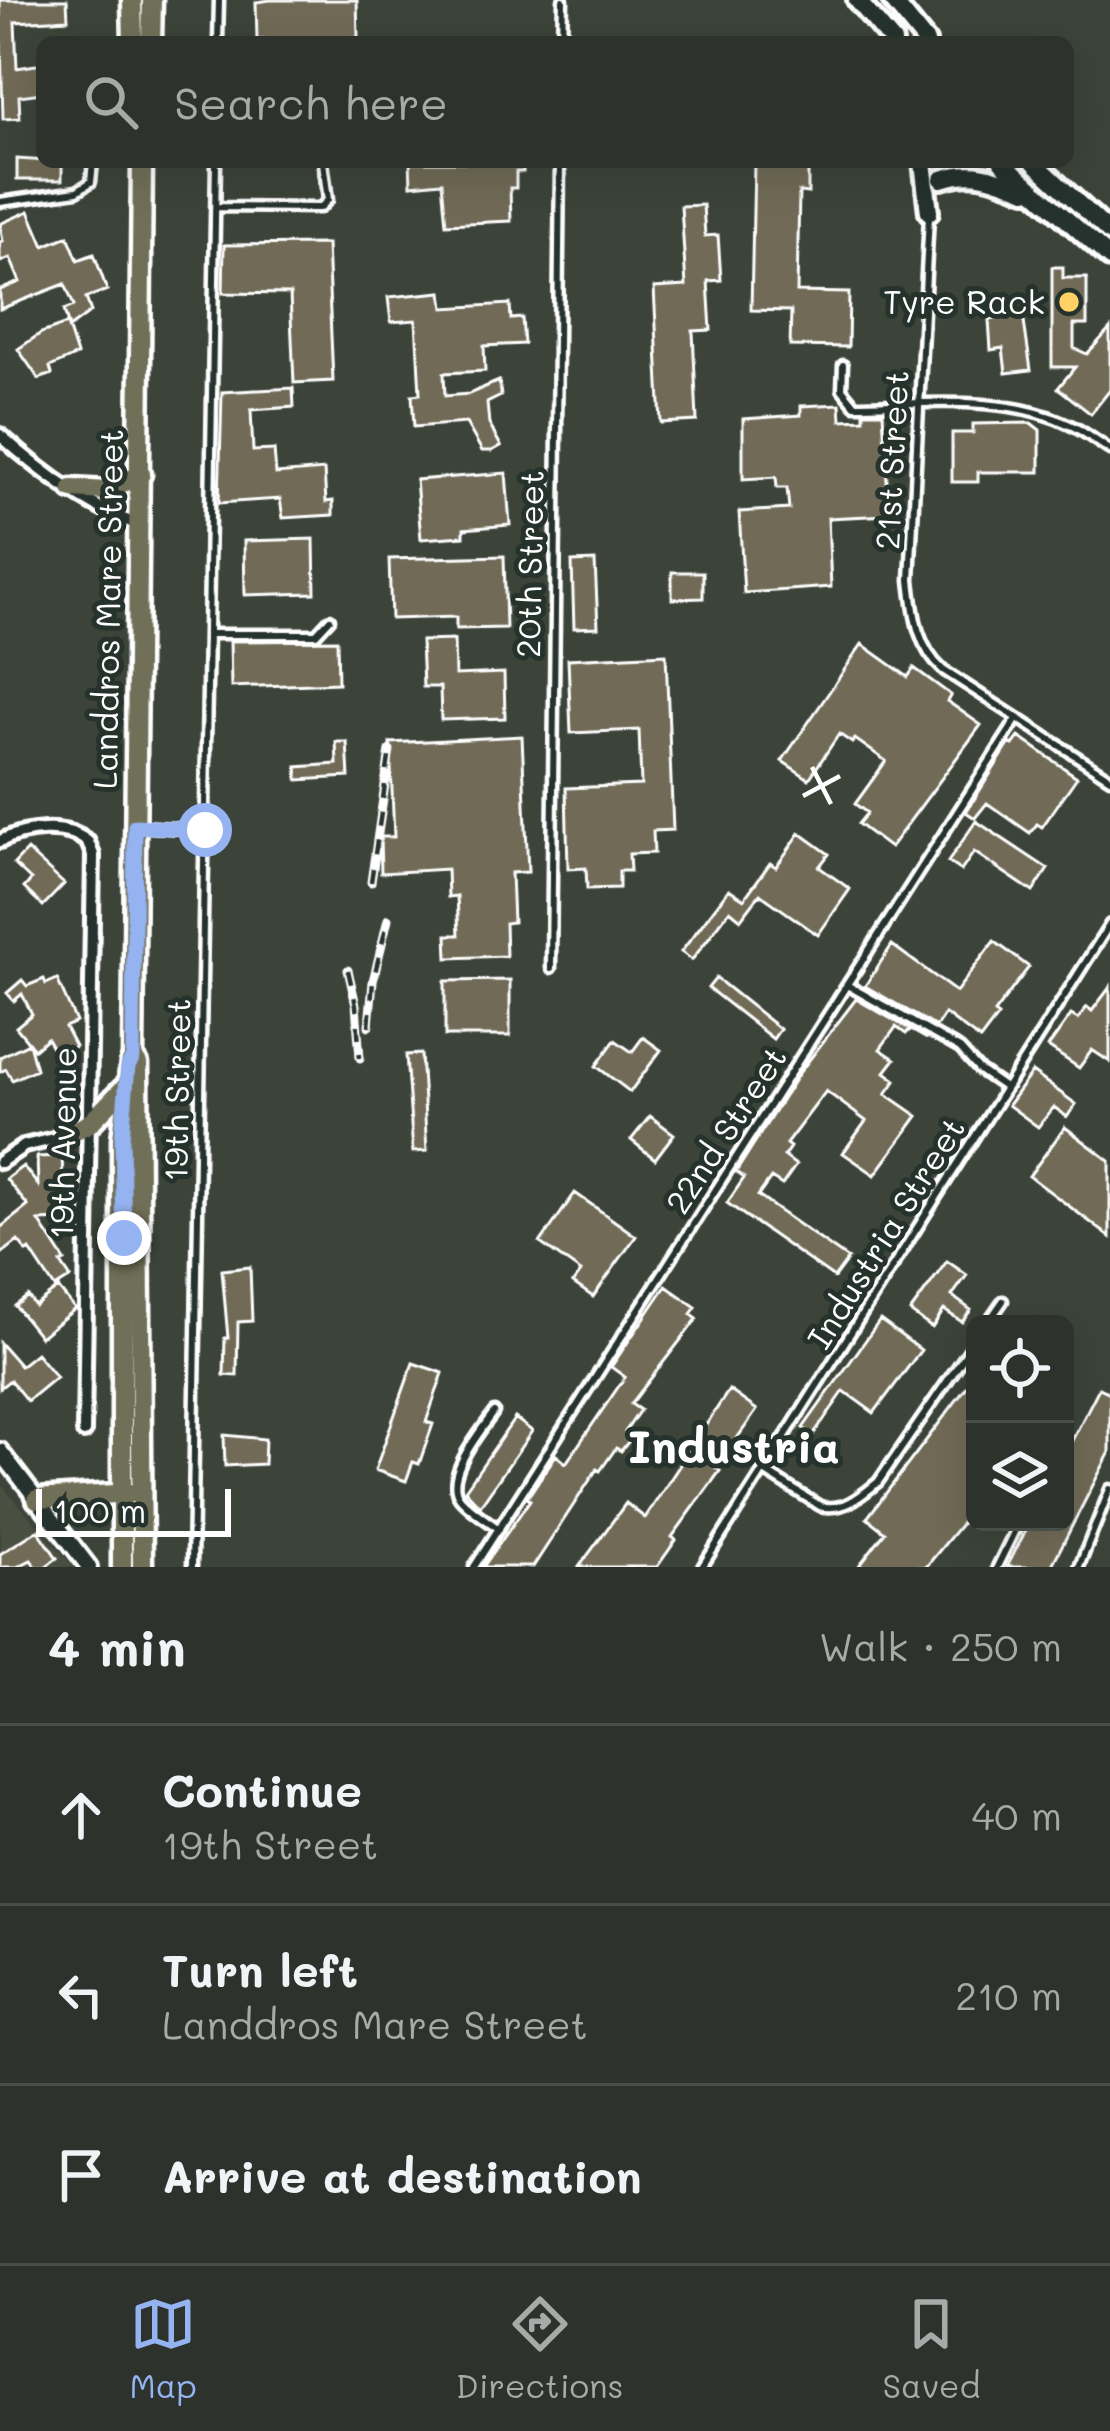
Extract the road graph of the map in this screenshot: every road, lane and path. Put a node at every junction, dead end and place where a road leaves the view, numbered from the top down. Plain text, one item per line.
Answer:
1 (132, 0) edge
2 (152, 0) edge
3 (219, 0) edge
4 (563, 0) edge
5 (857, 0) edge
6 (892, 0) edge
7 (133, 36) edge
8 (151, 36) edge
9 (218, 36) edge
10 (562, 36) edge
11 (888, 36) edge
12 (921, 36) edge
13 (92, 168) edge
14 (142, 168) edge
15 (216, 168) edge
16 (324, 168) edge
17 (560, 168) edge
18 (924, 168) edge
19 (1008, 168) edge
20 (1040, 168) edge
21 (946, 173) joint
22 (1033, 193) junction
23 (0, 202) edge
24 (216, 207) junction
25 (929, 212) junction
26 (1110, 233) edge
27 (1110, 258) edge
28 (843, 364) dead end
29 (920, 404) junction
30 (0, 435) edge
31 (1110, 450) edge
32 (141, 474) junction
33 (72, 489) junction
34 (139, 525) junction
35 (330, 619) dead end
36 (208, 634) junction
37 (1017, 719) junction
38 (1110, 778) edge
39 (135, 826) junction
40 (205, 830) junction
41 (0, 841) edge
42 (1110, 926) edge
43 (550, 968) dead end
44 (847, 985) junction
45 (133, 1058) junction
46 (126, 1084) junction
47 (1005, 1088) junction
48 (90, 1130) junction
49 (62, 1137) joint
50 (130, 1139) junction
51 (0, 1162) edge
52 (1003, 1300) dead end
53 (993, 1315) edge
54 (966, 1354) edge
55 (494, 1412) dead end
56 (84, 1432) dead end
57 (0, 1451) edge
58 (764, 1471) junction
59 (1110, 1489) edge
60 (133, 1493) junction
61 (37, 1499) junction
62 (499, 1529) junction
63 (1015, 1531) edge
64 (89, 1567) edge
65 (122, 1567) edge
66 (142, 1567) edge
67 (192, 1567) edge
68 (474, 1567) edge
69 (702, 1567) edge
70 (997, 1567) edge
71 (1079, 1567) edge

1 - 7 main road
2 - 8 main road
3 - 9 lane
4 - 10 lane
5 - 11 main road
6 - 12 main road
13 - 23 lane
14 - 32 main road, Landdros Mare Street
15 - 24 lane, 19th Street
16 - 24 lane
17 - 43 lane, 20th Street
18 - 25 main road
19 - 22 main road
20 - 26 main road
21 - 22 main road
21 - 25 lane, 21st Street
22 - 27 main road
24 - 36 lane, 19th Street
25 - 29 lane, 21st Street
28 - 29 lane
29 - 31 lane
29 - 37 lane, 21st Street
30 - 33 street
32 - 33 main road
32 - 34 main road, Landdros Mare Street
33 - 34 street
34 - 39 main road, Landdros Mare Street
35 - 36 lane
36 - 40 lane, 19th Street
37 - 38 lane, 21st Street
37 - 44 lane, 22nd Street
39 - 40 lane
39 - 45 main road, Landdros Mare Street
40 - 67 lane, 19th Street
41 - 48 street, 19th Avenue
42 - 47 lane, Industria Street
44 - 47 lane
44 - 62 lane, 22nd Street
45 - 46 main road, Landdros Mare Street
45 - 50 main road, Landdros Mare Street
46 - 48 main road
46 - 50 main road, Landdros Mare Street
47 - 58 lane, Industria Street
48 - 49 main road
48 - 50 street
48 - 56 street, 19th Avenue
49 - 51 street
50 - 60 main road, Landdros Mare Street
52 - 53 lane
54 - 58 lane
55 - 62 lane
57 - 61 street
58 - 69 lane, Industria Street
59 - 71 lane
60 - 61 main road
60 - 65 main road, Landdros Mare Street
60 - 66 main road, Landdros Mare Street
61 - 64 street
62 - 68 lane, 22nd Street
63 - 70 lane

